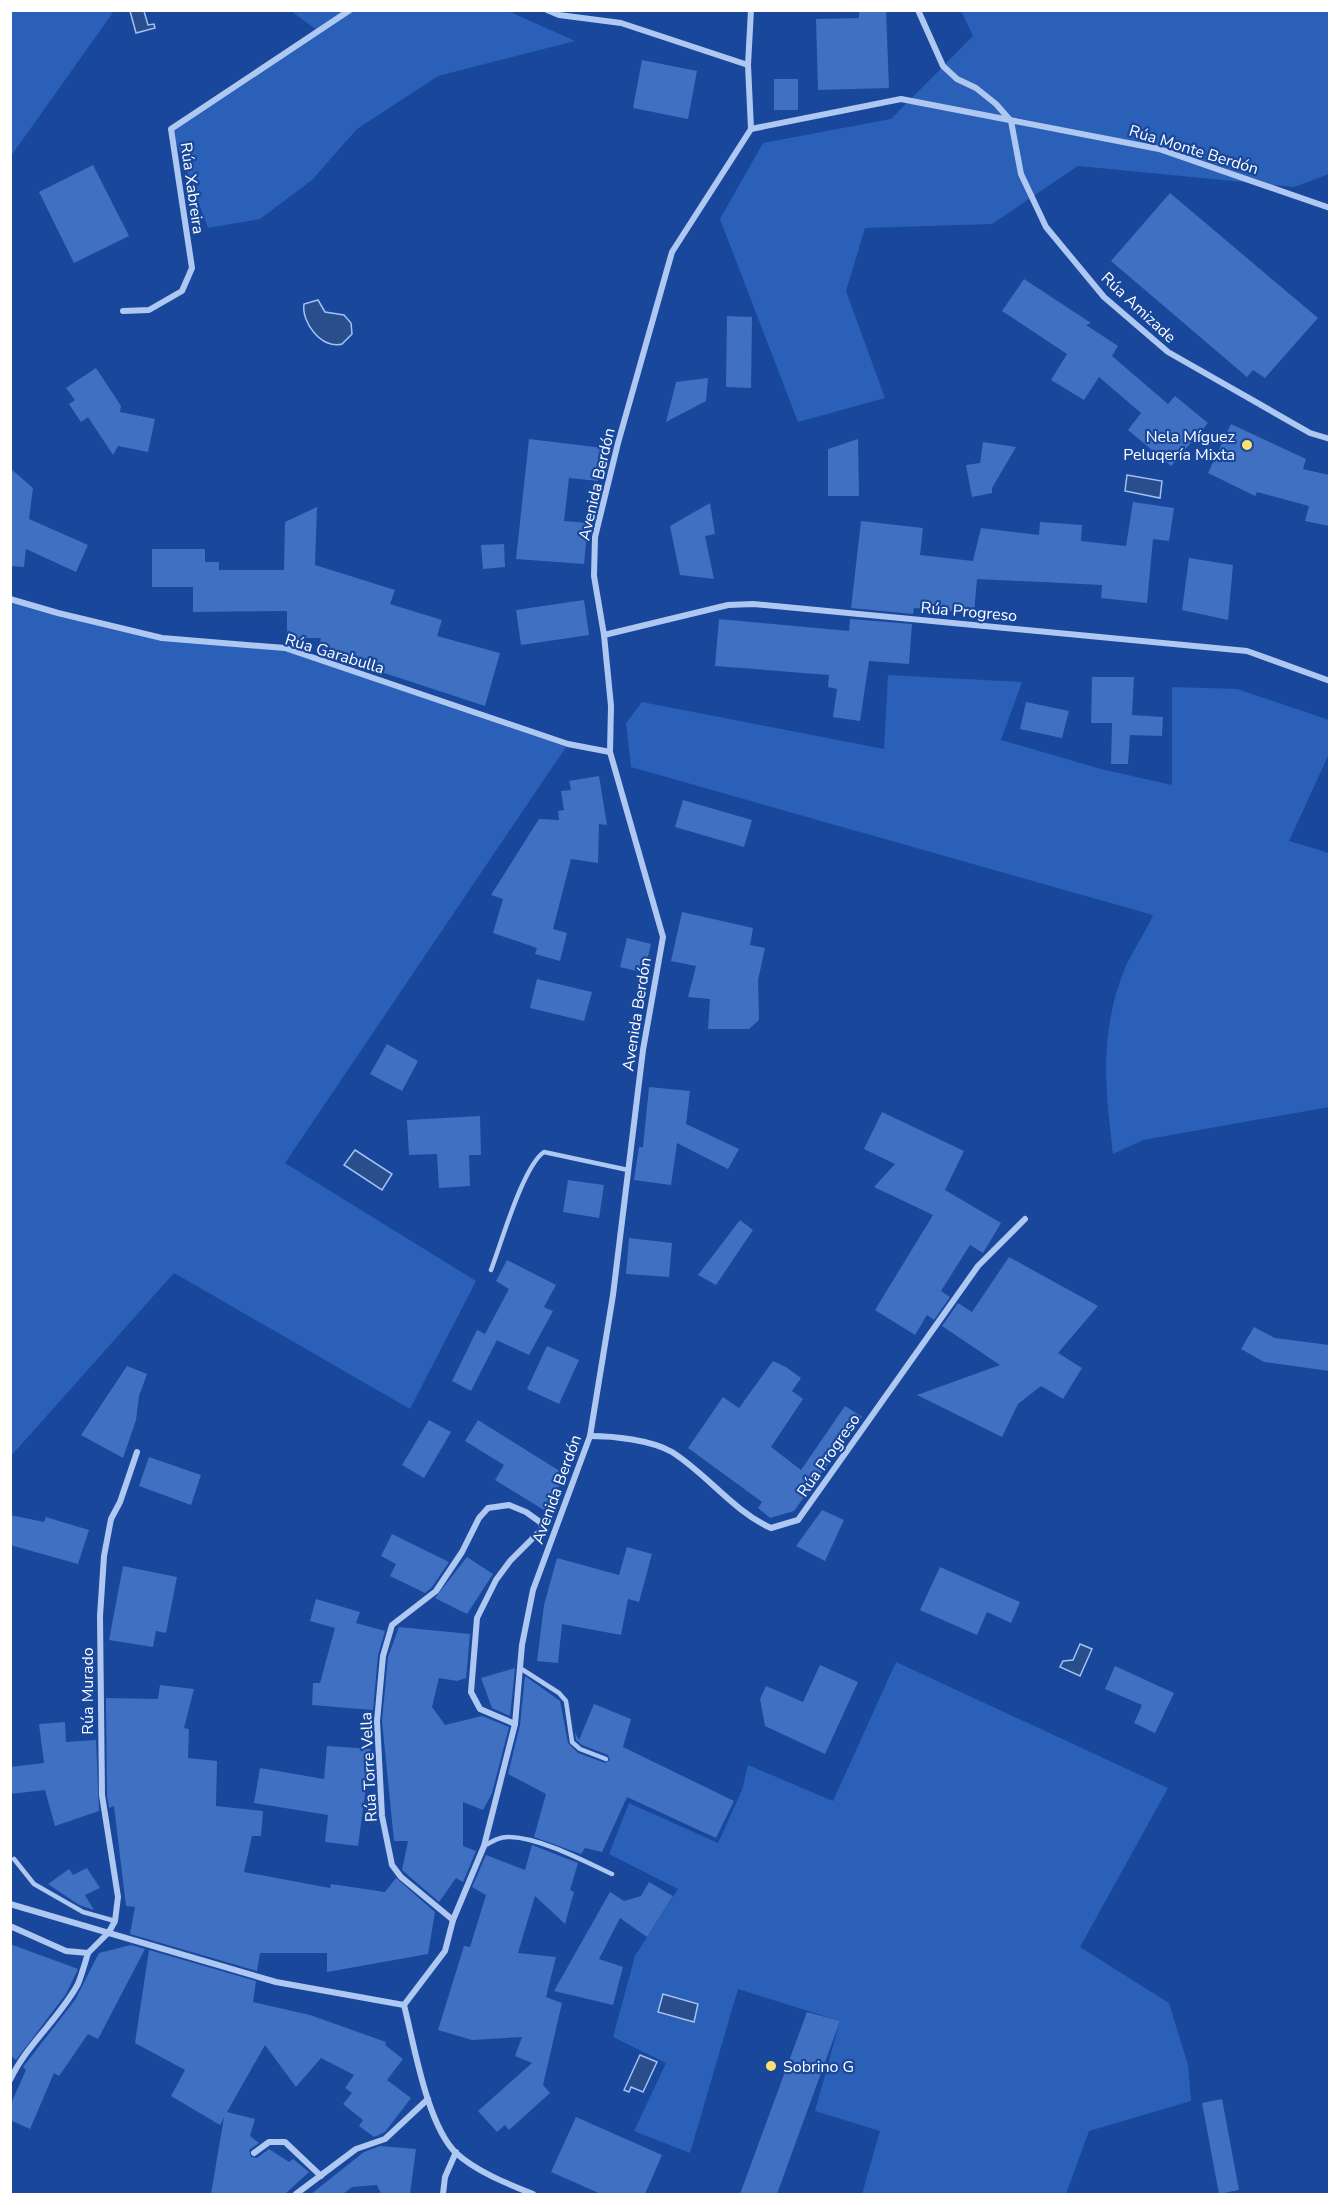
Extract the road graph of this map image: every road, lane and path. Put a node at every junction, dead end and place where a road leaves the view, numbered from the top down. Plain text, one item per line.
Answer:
1 (350, 10) edge
2 (547, 10) edge
3 (751, 10) edge
4 (918, 10) edge
5 (748, 65) junction
6 (1011, 121) junction
7 (751, 129) junction
8 (1329, 208) edge
9 (123, 311) dead end
10 (1329, 438) edge
11 (10, 599) edge
12 (604, 635) junction
13 (1329, 681) edge
14 (610, 752) junction
15 (628, 1170) junction
16 (1025, 1219) dead end
17 (491, 1270) dead end
18 (590, 1436) junction
19 (137, 1452) dead end
20 (543, 1528) junction
21 (555, 1532) junction
22 (520, 1668) junction
23 (515, 1724) junction
24 (606, 1759) dead end
25 (484, 1846) junction
26 (14, 1859) dead end
27 (612, 1874) dead end
28 (10, 1904) edge
29 (453, 1920) junction
30 (115, 1921) junction
31 (10, 1926) edge
32 (109, 1932) junction
33 (88, 1953) junction
34 (404, 2005) junction
35 (10, 2080) edge
36 (428, 2099) junction
37 (456, 2152) junction
38 (254, 2153) dead end
39 (321, 2176) junction
40 (296, 2194) edge
41 (444, 2194) edge
42 (533, 2194) edge

1 - 9 street, Rúa Xabreira
2 - 5 street
3 - 5 street
4 - 6 street
5 - 7 street
6 - 7 street, Rúa Monte Berdón
6 - 8 street, Rúa Monte Berdón
6 - 10 street, Rúa Amizade
7 - 12 street, Avenida Berdón
11 - 14 street, Rúa Garabulla
12 - 13 street, Rúa Progreso
12 - 14 street, Avenida Berdón
14 - 15 street, Avenida Berdón
15 - 17 lane
15 - 18 street, Avenida Berdón
16 - 18 street, Rúa Progreso
18 - 21 street, Avenida Berdón
19 - 30 street, Rúa Murado
20 - 21 street, Rúa Torre Vella
20 - 23 street
20 - 29 street, Rúa Torre Vella
21 - 22 street, Avenida Berdón
22 - 23 street, Avenida Berdón
22 - 24 lane
23 - 25 street, Avenida Berdón
25 - 27 lane
25 - 29 street, Avenida Berdón
26 - 30 lane
28 - 32 street
29 - 34 street, Avenida Berdón
30 - 32 street, Rúa Murado
31 - 33 street
32 - 33 street, Rúa Murado
32 - 34 street
33 - 35 street
34 - 36 street
36 - 37 street
36 - 39 street
37 - 41 street
37 - 42 street
38 - 39 street
39 - 40 street

